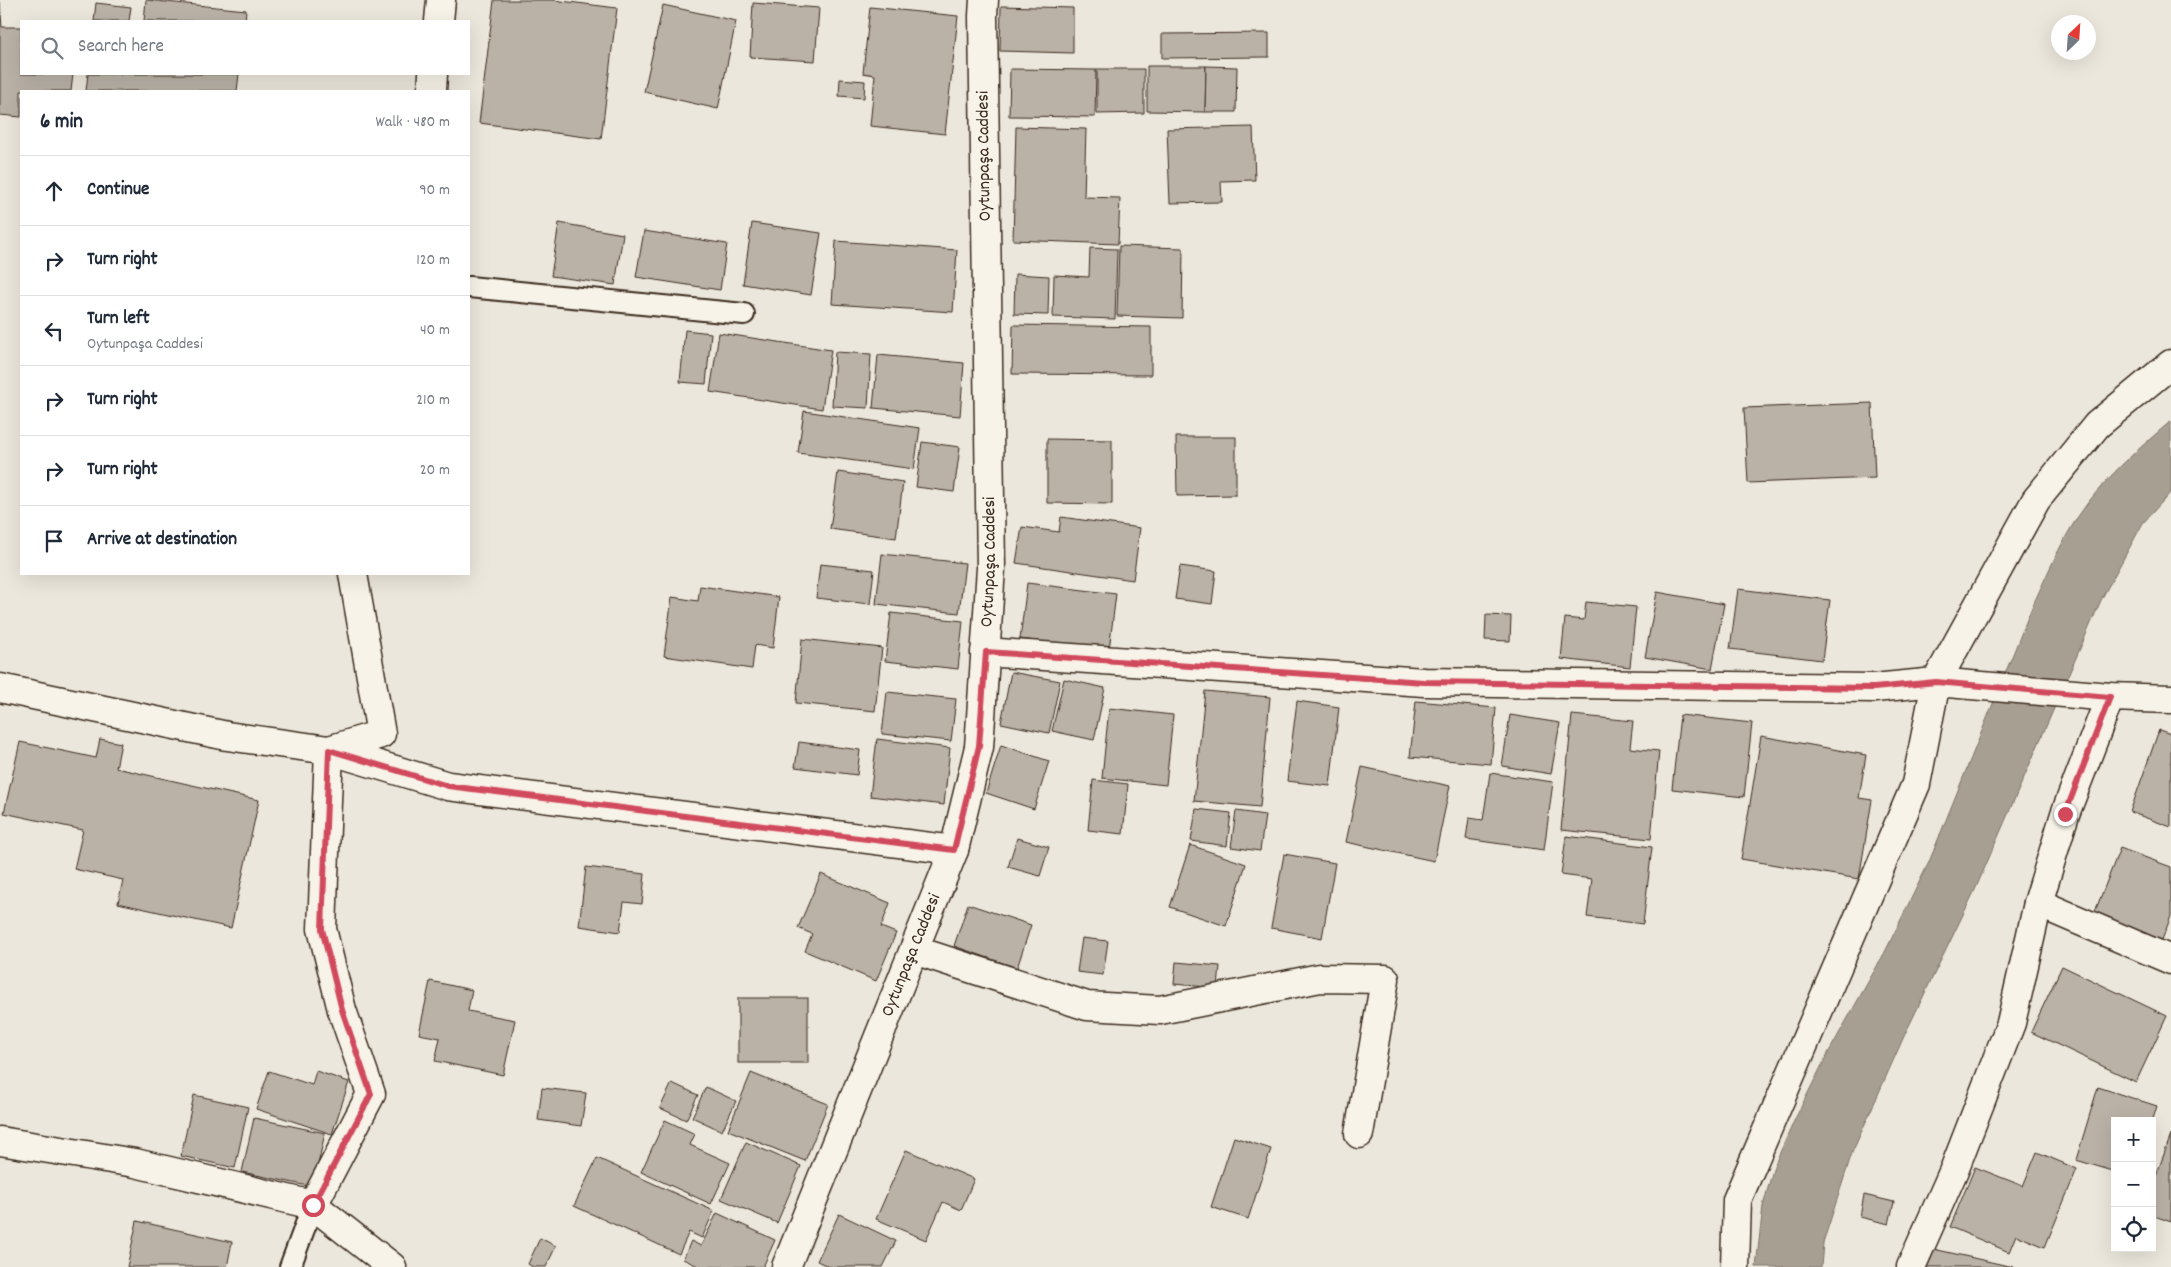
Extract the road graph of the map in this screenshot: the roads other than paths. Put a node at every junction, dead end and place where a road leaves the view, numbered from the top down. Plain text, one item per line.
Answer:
1 (441, 0) edge
2 (984, 0) edge
3 (439, 20) edge
4 (433, 75) edge
5 (432, 90) edge
6 (470, 288) edge
7 (744, 314) dead end
8 (2171, 364) edge
9 (353, 575) edge
10 (986, 652) junction
11 (1936, 682) junction
12 (0, 688) edge
13 (2110, 697) junction
14 (2171, 699) edge
15 (329, 750) junction
16 (954, 850) junction
17 (2038, 903) junction
18 (914, 950) junction
19 (2171, 960) edge
20 (1359, 1134) dead end
21 (0, 1142) edge
22 (313, 1205) junction
23 (290, 1267) edge
24 (392, 1267) edge
25 (786, 1267) edge
26 (1735, 1267) edge
27 (1911, 1267) edge

1 - 3 street
2 - 10 street, Oytunpaşa Caddesi
4 - 5 street
6 - 7 lane
8 - 11 street
9 - 15 street
10 - 11 street
10 - 16 street, Oytunpaşa Caddesi
11 - 13 street
11 - 26 street
12 - 15 street
13 - 14 street
13 - 17 street
15 - 16 street
15 - 22 street
16 - 18 street, Oytunpaşa Caddesi
17 - 19 street
17 - 27 street
18 - 20 street
18 - 25 street, Oytunpaşa Caddesi
21 - 22 street
22 - 23 lane
22 - 24 street

